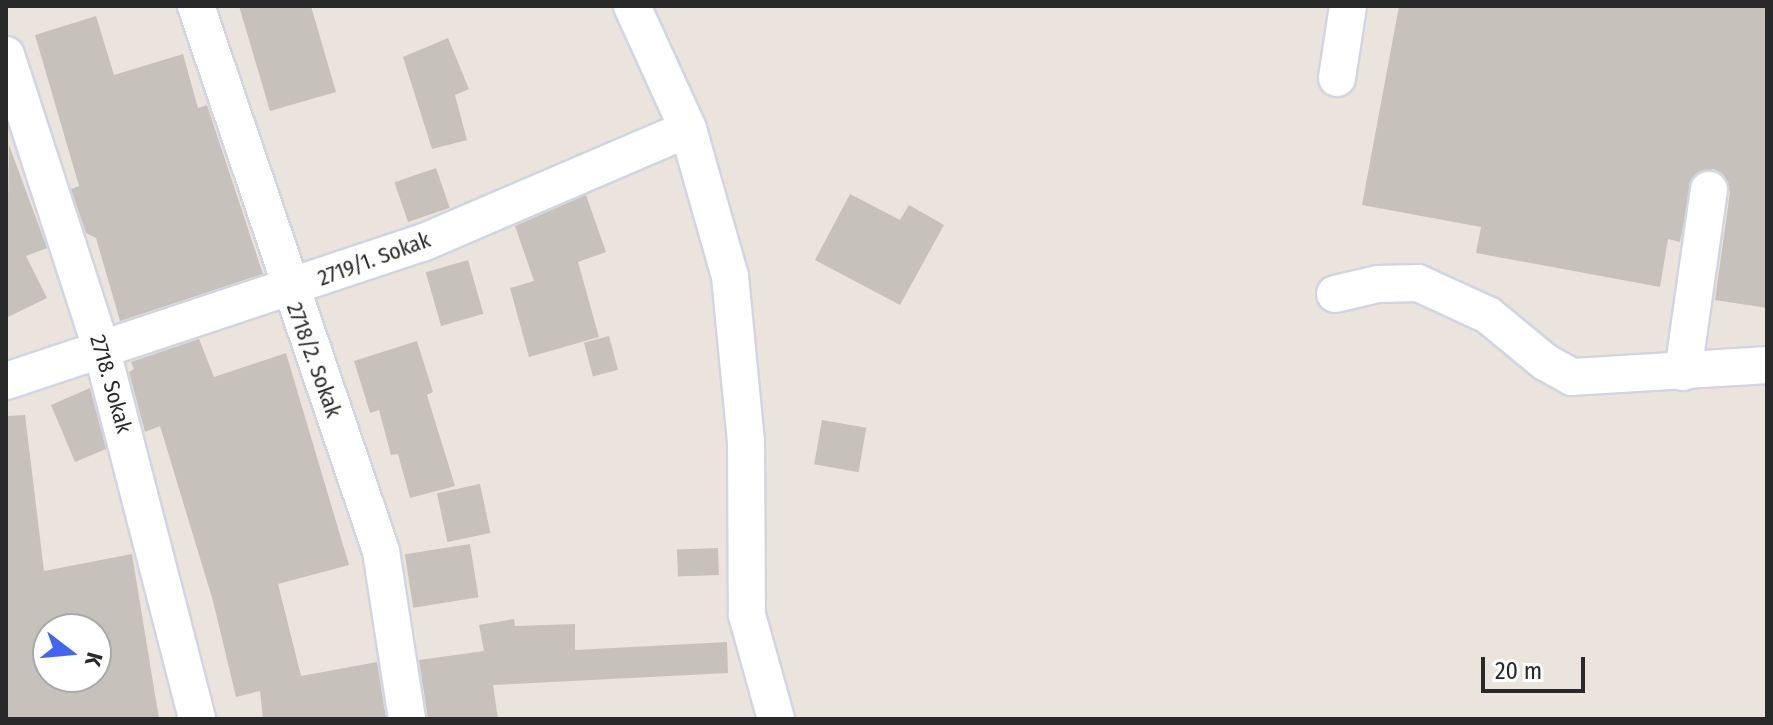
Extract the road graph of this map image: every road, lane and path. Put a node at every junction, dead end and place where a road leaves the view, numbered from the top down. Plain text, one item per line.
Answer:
1 (196, 6) edge
2 (632, 6) edge
3 (1348, 6) edge
4 (6, 55) edge
5 (1337, 78) dead end
6 (688, 129) junction
7 (1709, 190) dead end
8 (289, 290) junction
9 (1335, 294) dead end
10 (102, 351) junction
11 (1767, 365) edge
12 (1683, 372) junction
13 (6, 381) edge
14 (197, 719) edge
15 (407, 719) edge
16 (776, 719) edge

1 - 8 street, 2718/2. Sokak
2 - 6 street
3 - 5 street
4 - 10 street, 2718. Sokak
6 - 8 street, 2719/1. Sokak
6 - 16 street
7 - 12 street
8 - 10 street, 2719/1. Sokak
8 - 15 street, 2718/2. Sokak
9 - 12 street
10 - 13 street, 2719/1. Sokak
10 - 14 street, 2718. Sokak
11 - 12 street

